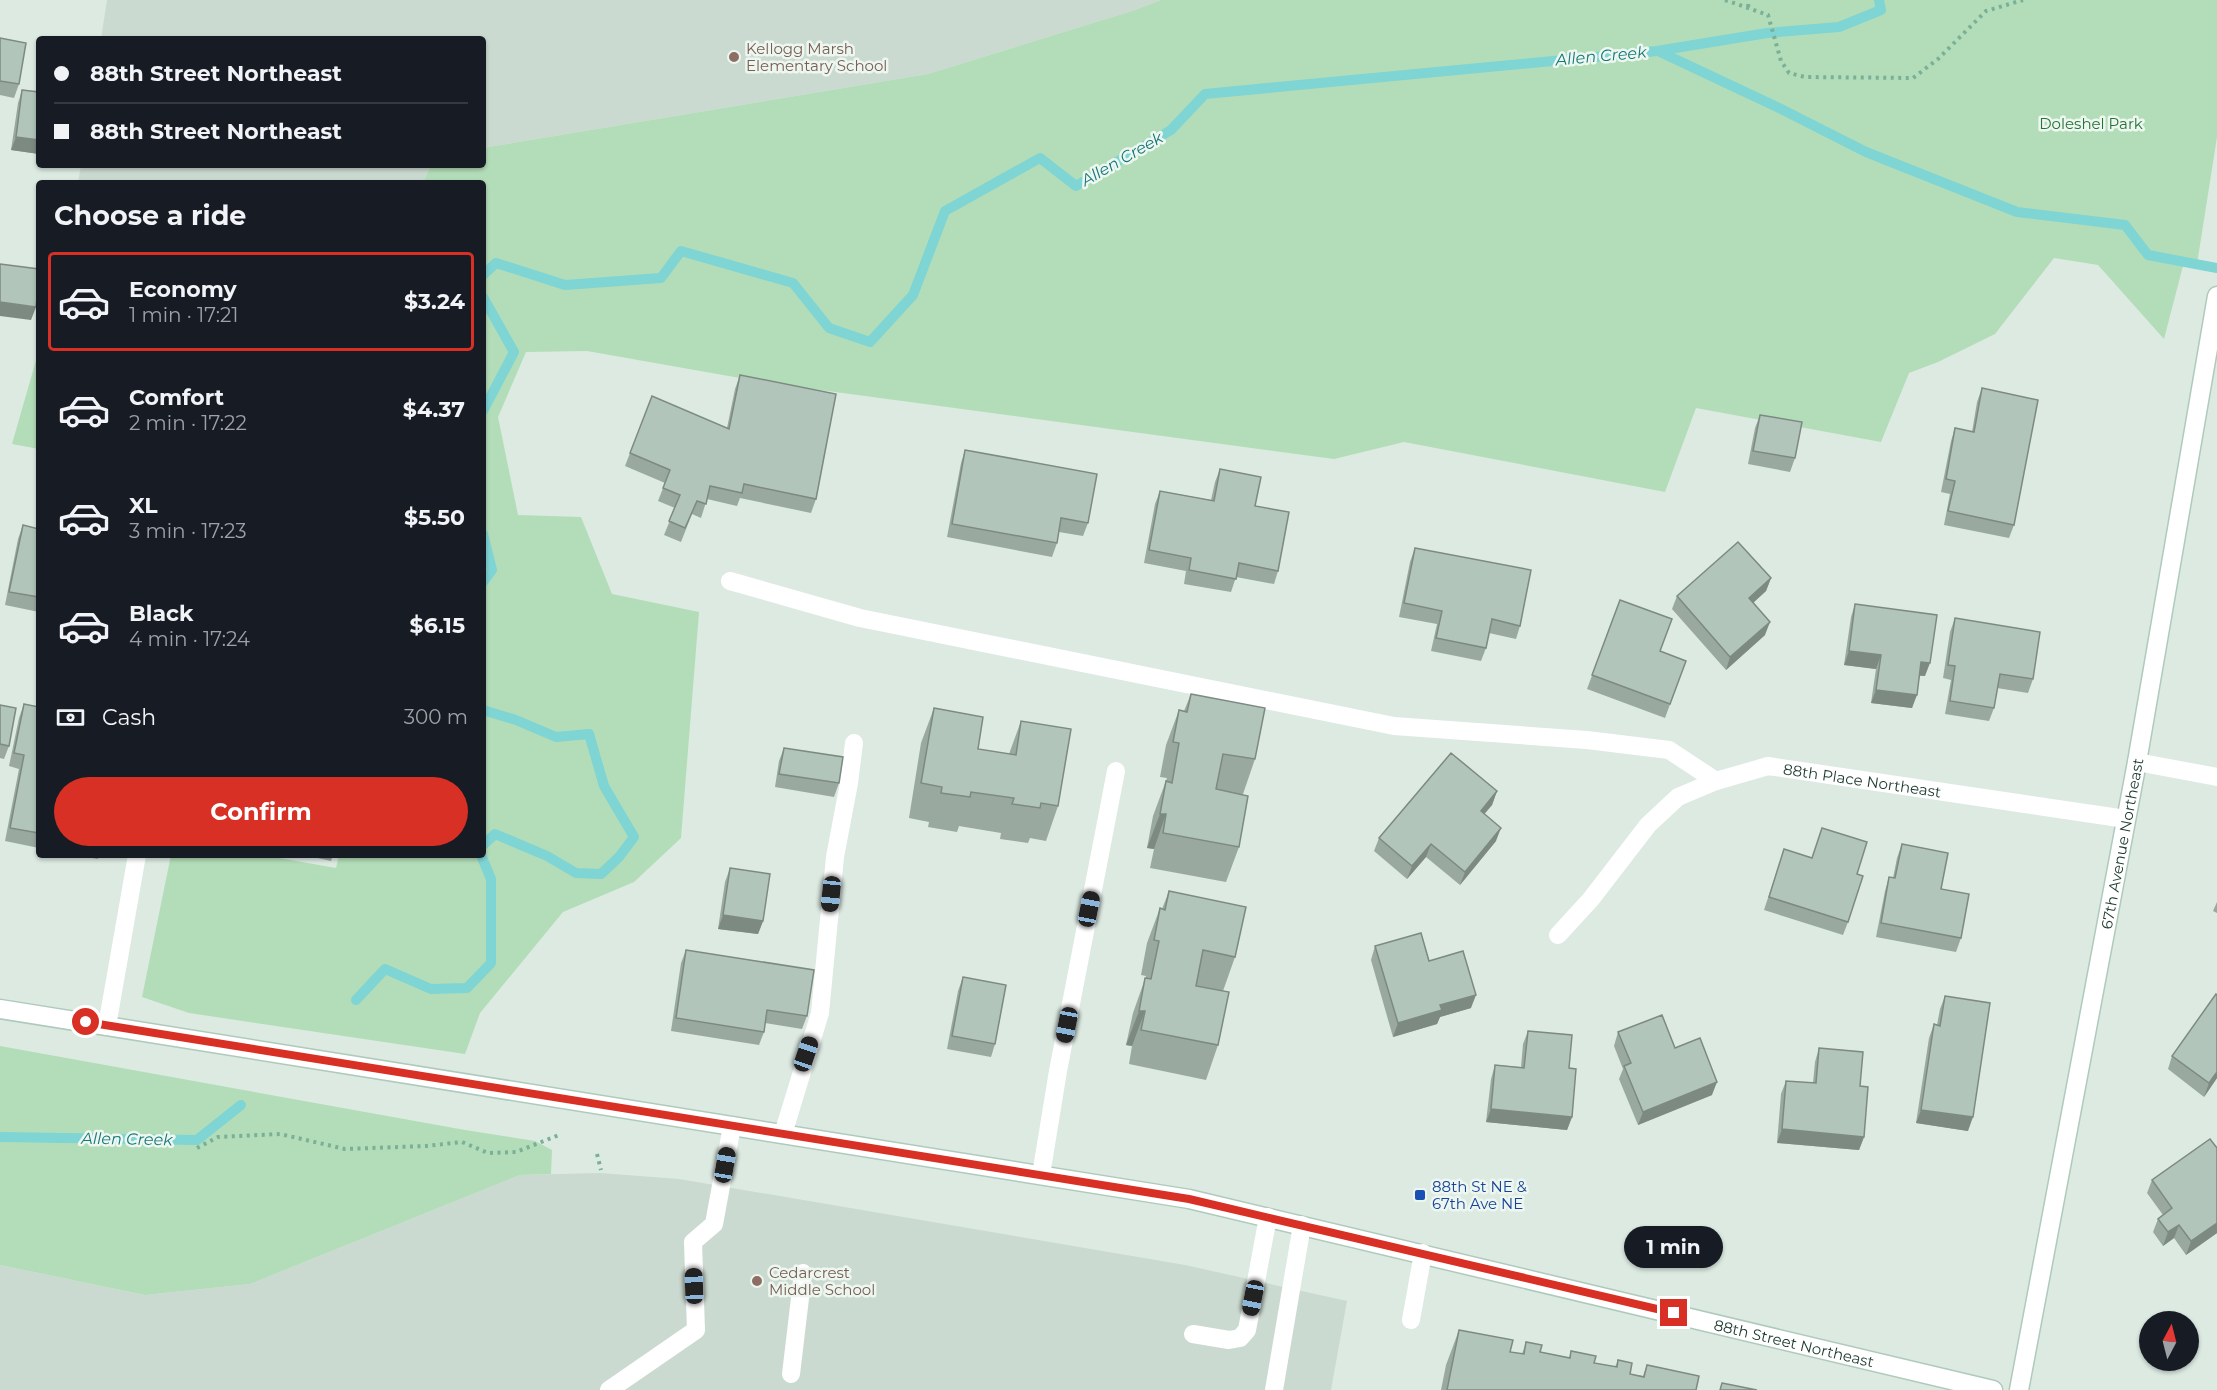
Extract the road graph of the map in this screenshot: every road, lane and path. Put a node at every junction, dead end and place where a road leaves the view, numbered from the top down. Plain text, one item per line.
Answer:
1 (1725, 0) edge
2 (1749, 0) edge
3 (2023, 0) edge
4 (1748, 7) junction
5 (2216, 299) edge
6 (730, 581) dead end
7 (854, 743) dead end
8 (2137, 762) junction
9 (1116, 771) dead end
10 (2217, 777) edge
11 (1716, 782) junction
12 (2126, 819) junction
13 (136, 858) edge
14 (1558, 935) dead end
15 (0, 1009) edge
16 (107, 1026) junction
17 (732, 1126) junction
18 (783, 1134) junction
19 (559, 1135) dead end
20 (197, 1148) dead end
21 (597, 1154) dead end
22 (601, 1170) dead end
23 (1041, 1175) junction
24 (1268, 1217) junction
25 (1302, 1225) junction
26 (1423, 1253) junction
27 (802, 1273) dead end
28 (1411, 1320) dead end
29 (1193, 1334) dead end
30 (791, 1374) dead end
31 (609, 1390) edge
32 (1274, 1390) edge
33 (1993, 1390) edge
34 (2019, 1390) edge

1 - 4 path
2 - 4 path
3 - 4 path
5 - 8 main road, 67th Avenue Northeast
6 - 11 main road
7 - 18 main road
8 - 10 main road
8 - 12 main road, 67th Avenue Northeast
9 - 23 main road
11 - 12 main road, 88th Place Northeast
11 - 14 main road, 88th Place Northeast
12 - 34 main road, 67th Avenue Northeast
13 - 16 main road
15 - 16 main road, 88th Street Northeast
16 - 17 main road, 88th Street Northeast
17 - 18 main road, 88th Street Northeast
17 - 31 main road
18 - 23 main road, 88th Street Northeast
19 - 20 path
21 - 22 path
23 - 24 main road, 88th Street Northeast
24 - 25 main road, 88th Street Northeast
24 - 29 main road
25 - 26 main road, 88th Street Northeast
25 - 32 main road
26 - 28 main road
26 - 33 main road, 88th Street Northeast
27 - 30 main road

